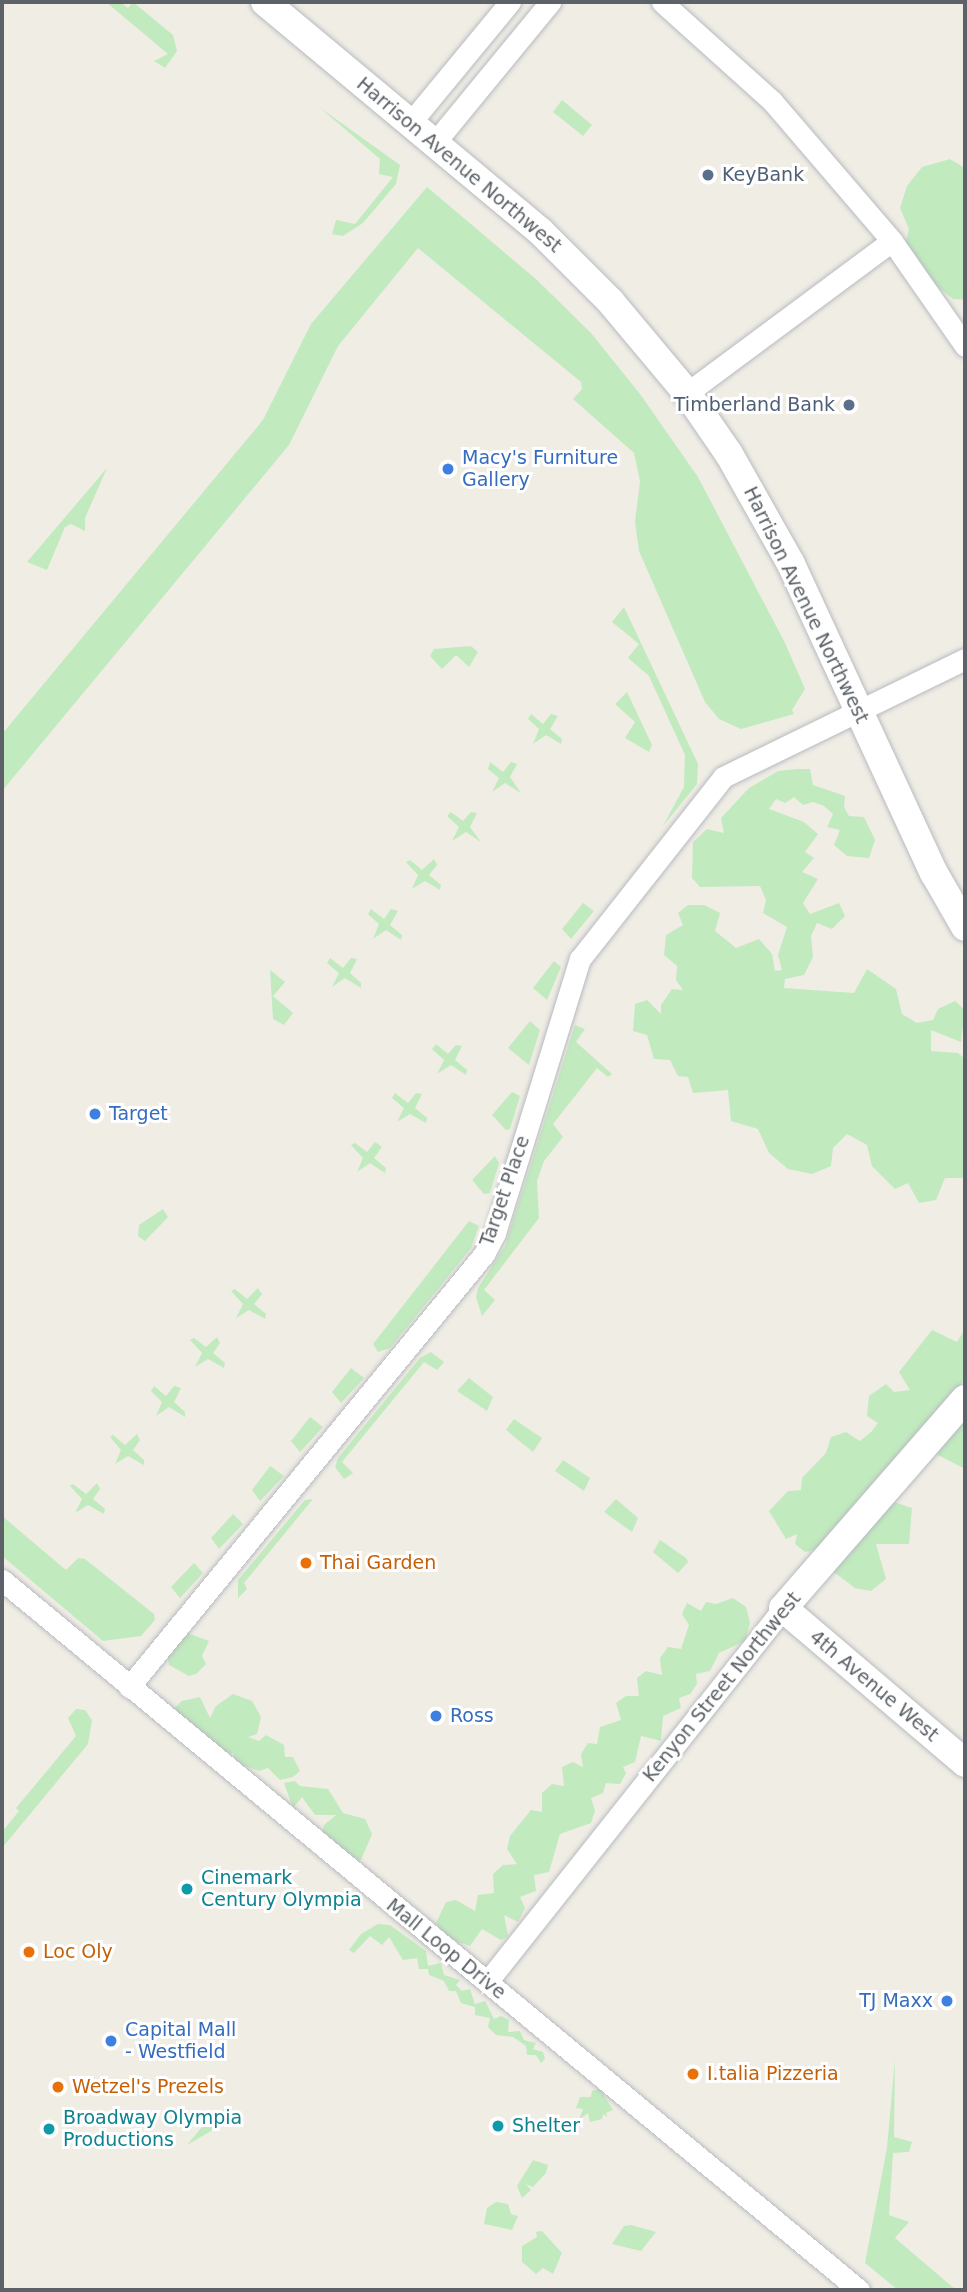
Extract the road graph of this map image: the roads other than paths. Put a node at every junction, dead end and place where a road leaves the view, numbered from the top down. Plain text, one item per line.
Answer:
1 (265, 2) edge
2 (510, 2) edge
3 (550, 2) edge
4 (662, 2) edge
5 (411, 121) junction
6 (436, 141) junction
7 (892, 241) junction
8 (965, 346) edge
9 (687, 393) junction
10 (965, 659) edge
11 (859, 711) junction
12 (965, 927) edge
13 (965, 1399) edge
14 (2, 1580) edge
15 (783, 1608) junction
16 (129, 1687) junction
17 (965, 1763) edge
18 (487, 1982) junction
19 (859, 2290) edge

1 - 5 main road, Harrison Avenue Northwest
2 - 5 street
3 - 6 street
4 - 7 street
5 - 6 main road, Harrison Avenue Northwest
6 - 9 main road, Harrison Avenue Northwest
7 - 8 street
7 - 9 street
9 - 11 main road, Harrison Avenue Northwest
10 - 11 street, Target Place
11 - 12 main road, Harrison Avenue Northwest
11 - 16 street, Target Place
13 - 15 main road, Kenyon Street Northwest
14 - 16 street, Mall Loop Drive
15 - 17 main road, 4th Avenue West
15 - 18 street, Kenyon Street Northwest
16 - 18 street, Mall Loop Drive
18 - 19 street, Mall Loop Drive

